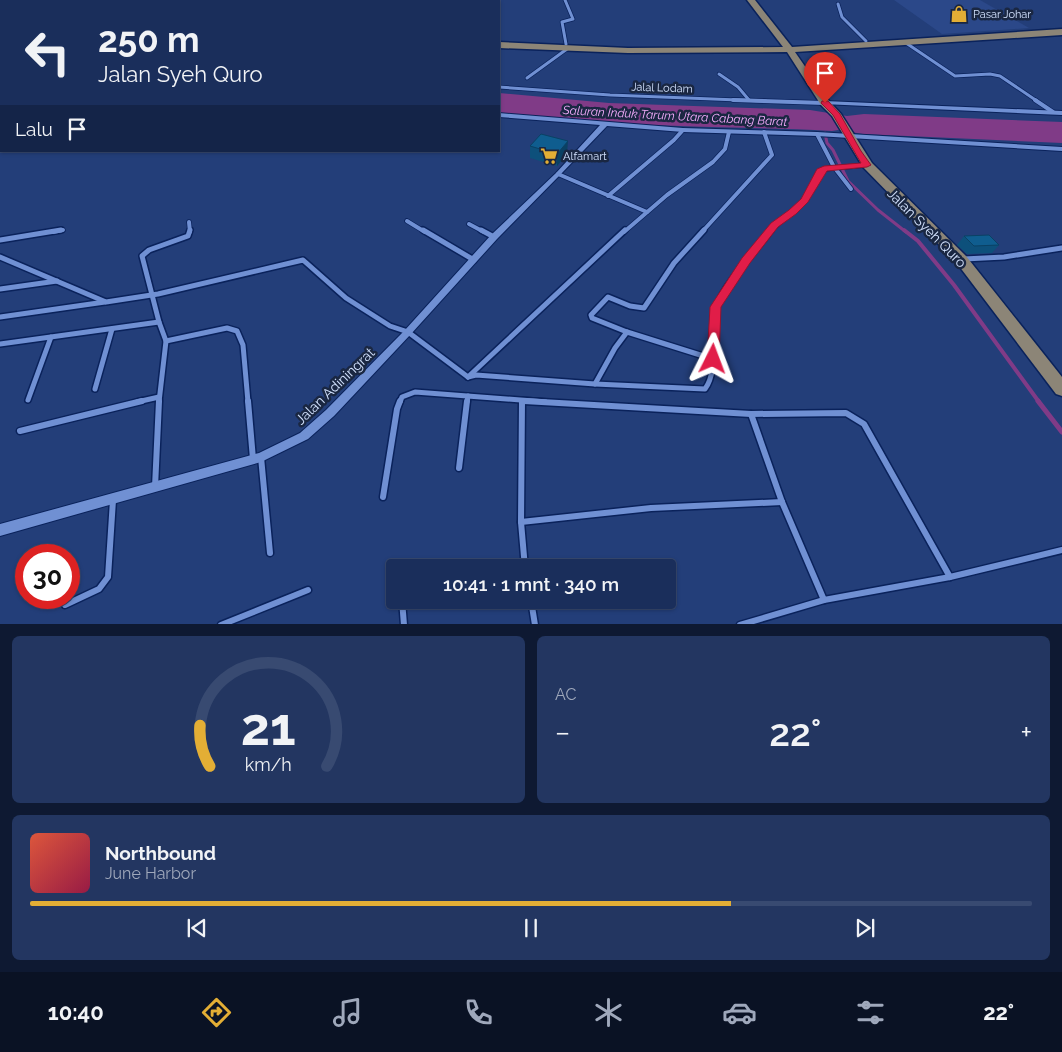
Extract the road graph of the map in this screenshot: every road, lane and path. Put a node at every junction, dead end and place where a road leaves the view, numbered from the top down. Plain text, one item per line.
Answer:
1 (565, 0) edge
2 (751, 0) edge
3 (757, 0) edge
4 (838, 4) dead end
5 (1062, 30) edge
6 (866, 40) junction
7 (906, 43) junction
8 (500, 44) edge
9 (566, 46) junction
10 (791, 47) junction
11 (719, 74) dead end
12 (527, 78) dead end
13 (500, 87) edge
14 (749, 100) junction
15 (832, 108) junction
16 (1053, 112) junction
17 (1062, 113) edge
18 (500, 115) edge
19 (604, 125) junction
20 (683, 130) junction
21 (729, 132) junction
22 (764, 132) junction
23 (819, 134) junction
24 (828, 135) joint
25 (848, 135) junction
26 (1062, 149) edge
27 (867, 165) junction
28 (835, 167) junction
29 (558, 174) junction
30 (851, 189) dead end
31 (608, 196) junction
32 (647, 212) junction
33 (408, 221) dead end
34 (189, 222) dead end
35 (469, 224) dead end
36 (63, 230) dead end
37 (494, 237) junction
38 (0, 240) edge
39 (1062, 248) edge
40 (0, 257) edge
41 (961, 259) junction
42 (474, 260) junction
43 (58, 281) junction
44 (0, 289) edge
45 (151, 295) junction
46 (106, 302) junction
47 (0, 316) edge
48 (159, 322) junction
49 (112, 329) junction
50 (408, 332) junction
51 (628, 332) junction
52 (50, 337) junction
53 (166, 341) junction
54 (0, 344) edge
55 (713, 359) junction
56 (468, 377) junction
57 (595, 384) junction
58 (95, 389) dead end
59 (1062, 389) edge
60 (468, 396) junction
61 (159, 397) junction
62 (28, 400) dead end
63 (522, 401) junction
64 (751, 414) junction
65 (20, 431) dead end
66 (257, 458) junction
67 (459, 468) dead end
68 (155, 487) junction
69 (383, 497) dead end
70 (113, 500) junction
71 (782, 502) junction
72 (520, 522) junction
73 (0, 530) edge
74 (1062, 550) edge
75 (270, 554) dead end
76 (523, 559) edge
77 (950, 577) junction
78 (308, 590) dead end
79 (80, 598) edge
80 (824, 600) junction
81 (403, 609) edge
82 (532, 609) edge
83 (221, 624) edge
84 (404, 624) edge
85 (535, 624) edge
86 (740, 624) edge

1 - 9 street
2 - 10 main road
3 - 10 main road
4 - 6 street
5 - 6 main road
5 - 7 main road
6 - 10 main road
7 - 10 main road
7 - 16 street
8 - 9 main road
9 - 10 main road
9 - 12 street
10 - 15 main road, Jalan Syeh Quro
11 - 14 street
13 - 14 street, Jalal Lodam
14 - 15 street, Jalal Lodam
15 - 16 street
15 - 25 main road, Jalan Syeh Quro
16 - 17 street
18 - 19 street
19 - 20 street
19 - 29 street, Jalan Adiningrat
20 - 21 street
20 - 31 street
21 - 22 street
21 - 32 street
22 - 23 street
22 - 51 street
23 - 24 street
23 - 28 street
24 - 25 street
25 - 26 street
25 - 27 main road, Jalan Syeh Quro
27 - 28 street
27 - 41 main road, Jalan Syeh Quro
28 - 30 street
28 - 55 street
29 - 31 street
29 - 37 street, Jalan Adiningrat
31 - 32 street
32 - 56 street
33 - 42 street
34 - 45 street
35 - 37 street
36 - 38 street
37 - 42 street, Jalan Adiningrat
39 - 41 street
40 - 43 street
41 - 59 main road, Jalan Syeh Quro
42 - 50 street, Jalan Adiningrat
43 - 44 street
43 - 46 street
45 - 46 street
45 - 48 street
45 - 50 street
46 - 47 street
48 - 49 street
48 - 53 street
49 - 52 street
49 - 58 street
50 - 56 street
50 - 66 street, Jalan Adiningrat
51 - 55 street
51 - 57 street
52 - 54 street
52 - 62 street
53 - 61 street
53 - 66 street
55 - 57 street
56 - 57 street
60 - 63 street
60 - 67 street
60 - 69 street
61 - 65 street
61 - 68 street
63 - 64 street
63 - 72 street
64 - 71 street
64 - 77 street
66 - 68 street, Jalan Adiningrat
66 - 75 street
68 - 70 street, Jalan Adiningrat
70 - 73 street, Jalan Adiningrat
70 - 79 street
71 - 72 street
71 - 80 street
72 - 76 street
74 - 77 street
77 - 80 street
78 - 83 street
80 - 86 street
81 - 84 street
82 - 85 street

